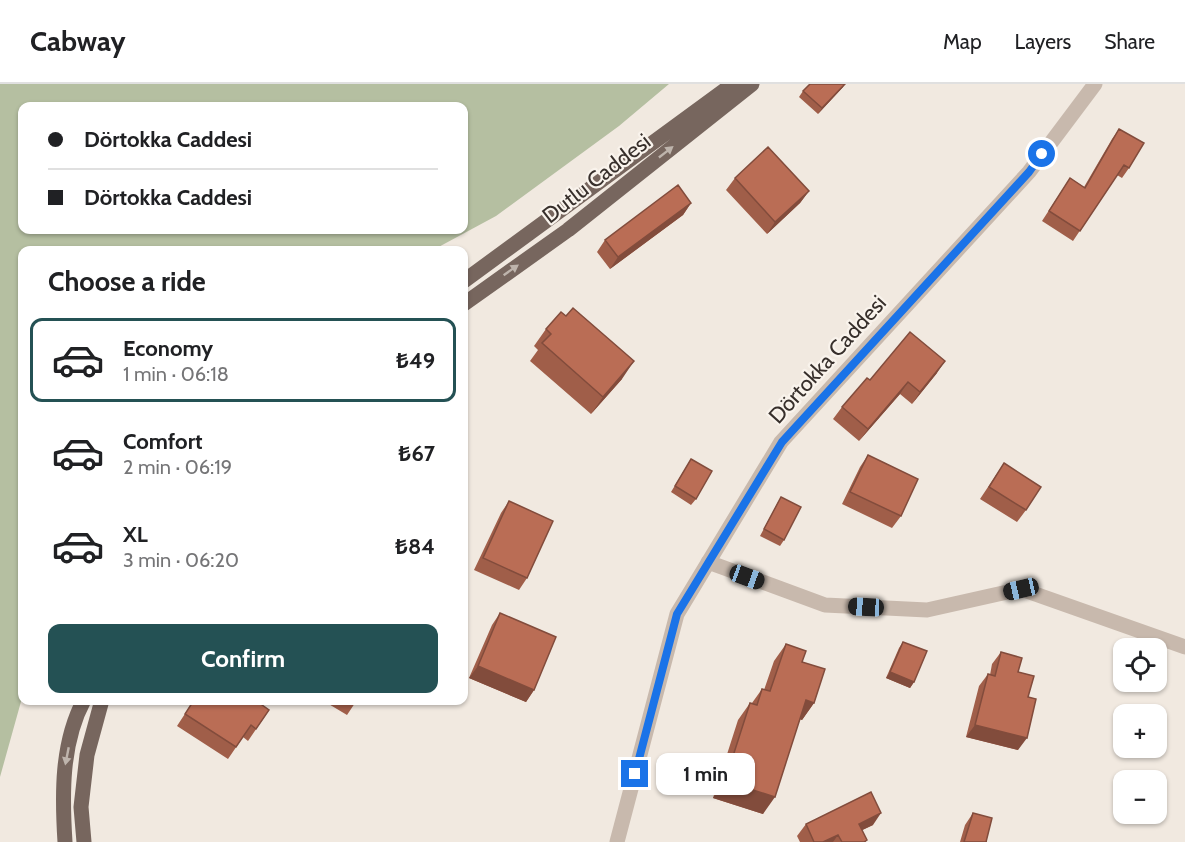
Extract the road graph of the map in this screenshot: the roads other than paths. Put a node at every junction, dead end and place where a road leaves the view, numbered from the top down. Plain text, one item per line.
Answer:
1 (733, 84) edge
2 (752, 84) edge
3 (1095, 84) edge
4 (468, 277) edge
5 (468, 301) edge
6 (708, 562) junction
7 (1185, 647) edge
8 (82, 705) edge
9 (101, 705) edge
10 (65, 842) edge
11 (84, 842) edge
12 (617, 842) edge

1 - 4 main road, Dutlu Caddesi
5 -> 2 main road, Dutlu Caddesi
3 - 6 street, Dörtokka Caddesi
6 - 7 street
6 - 12 street, Dörtokka Caddesi
8 -> 10 main road
9 - 11 main road

